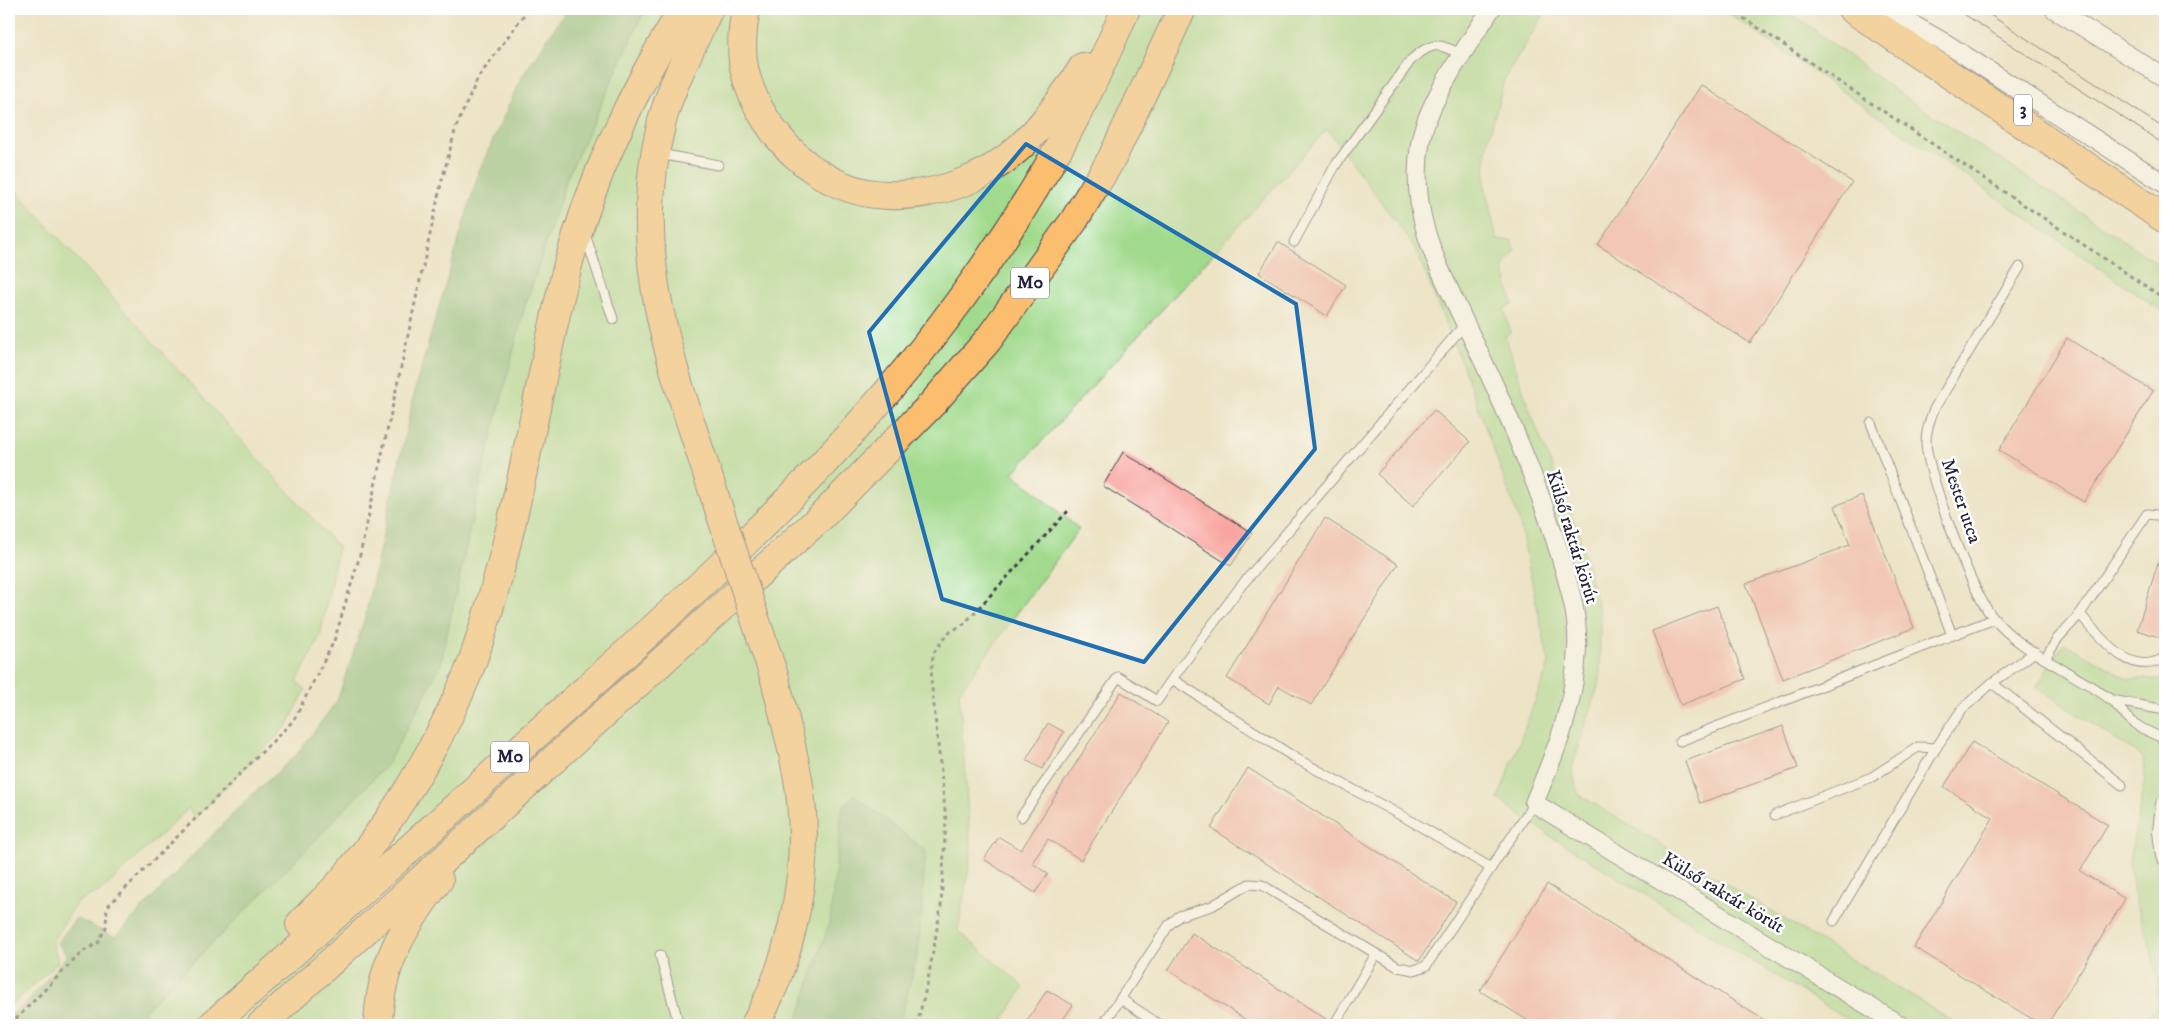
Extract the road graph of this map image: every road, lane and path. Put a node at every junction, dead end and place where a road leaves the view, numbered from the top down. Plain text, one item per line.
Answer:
1 (528, 9) edge
2 (746, 9) edge
3 (1120, 9) edge
4 (1126, 9) edge
5 (1182, 9) edge
6 (1491, 9) edge
7 (1730, 9) edge
8 (1852, 9) edge
9 (1886, 9) edge
10 (2054, 9) edge
11 (702, 11) edge
12 (1463, 54) junction
13 (2165, 78) edge
14 (657, 153) junction
15 (718, 165) dead end
16 (2165, 184) edge
17 (2165, 202) edge
18 (2165, 219) edge
19 (581, 223) junction
20 (1294, 242) dead end
21 (2020, 267) dead end
22 (2165, 299) edge
23 (613, 319) dead end
24 (1465, 324) junction
25 (1871, 423) dead end
26 (1068, 511) dead end
27 (2165, 516) edge
28 (2080, 614) junction
29 (1994, 619) junction
30 (1952, 635) junction
31 (2035, 652) junction
32 (2165, 656) edge
33 (2045, 659) junction
34 (1172, 679) junction
35 (1992, 683) junction
36 (2111, 700) junction
37 (2165, 710) edge
38 (2165, 740) edge
39 (1680, 741) dead end
40 (1936, 748) junction
41 (2122, 785) dead end
42 (1534, 803) junction
43 (2165, 804) edge
44 (496, 813) junction
45 (1774, 815) dead end
46 (1021, 817) dead end
47 (2165, 856) edge
48 (1491, 868) junction
49 (1834, 921) dead end
50 (1376, 954) junction
51 (660, 955) dead end
52 (261, 982) junction
53 (1121, 999) junction
54 (10, 1025) edge
55 (212, 1025) edge
56 (260, 1025) edge
57 (378, 1025) edge
58 (678, 1025) edge
59 (755, 1025) edge
60 (916, 1025) edge
61 (1103, 1025) edge
62 (1160, 1025) edge
63 (1334, 1025) edge
64 (1900, 1025) edge

1 - 54 path
2 - 3 main road
4 - 52 main road, M0
5 - 44 main road, M0
6 - 12 street, Külső raktár körút
7 - 22 path
8 - 18 main road, 3
9 - 16 street
9 - 17 main road, 3
10 - 13 street
11 - 14 main road
11 - 19 main road
12 - 20 lane
12 - 24 street, Külső raktár körút
14 - 15 lane
14 - 59 main road, bridge
19 - 23 lane
19 - 52 main road
21 - 29 lane, Mester utca
24 - 34 lane
24 - 42 street, Külső raktár körút
25 - 30 lane
26 - 60 path
27 - 28 lane
28 - 32 lane
28 - 33 lane
29 - 30 lane
29 - 31 lane, Mester utca
30 - 39 lane
31 - 33 lane, Mester utca
31 - 35 lane
33 - 36 lane, Mester utca
34 - 46 lane
34 - 48 lane
35 - 40 lane
35 - 41 lane
36 - 37 lane
36 - 38 lane
40 - 45 lane
40 - 49 lane
42 - 48 lane
42 - 64 street, Külső raktár körút
43 - 47 street
44 - 56 main road, M0
44 - 57 main road
48 - 50 lane
50 - 53 lane
50 - 63 lane
51 - 58 lane
52 - 55 main road, M0
53 - 61 lane
53 - 62 lane

